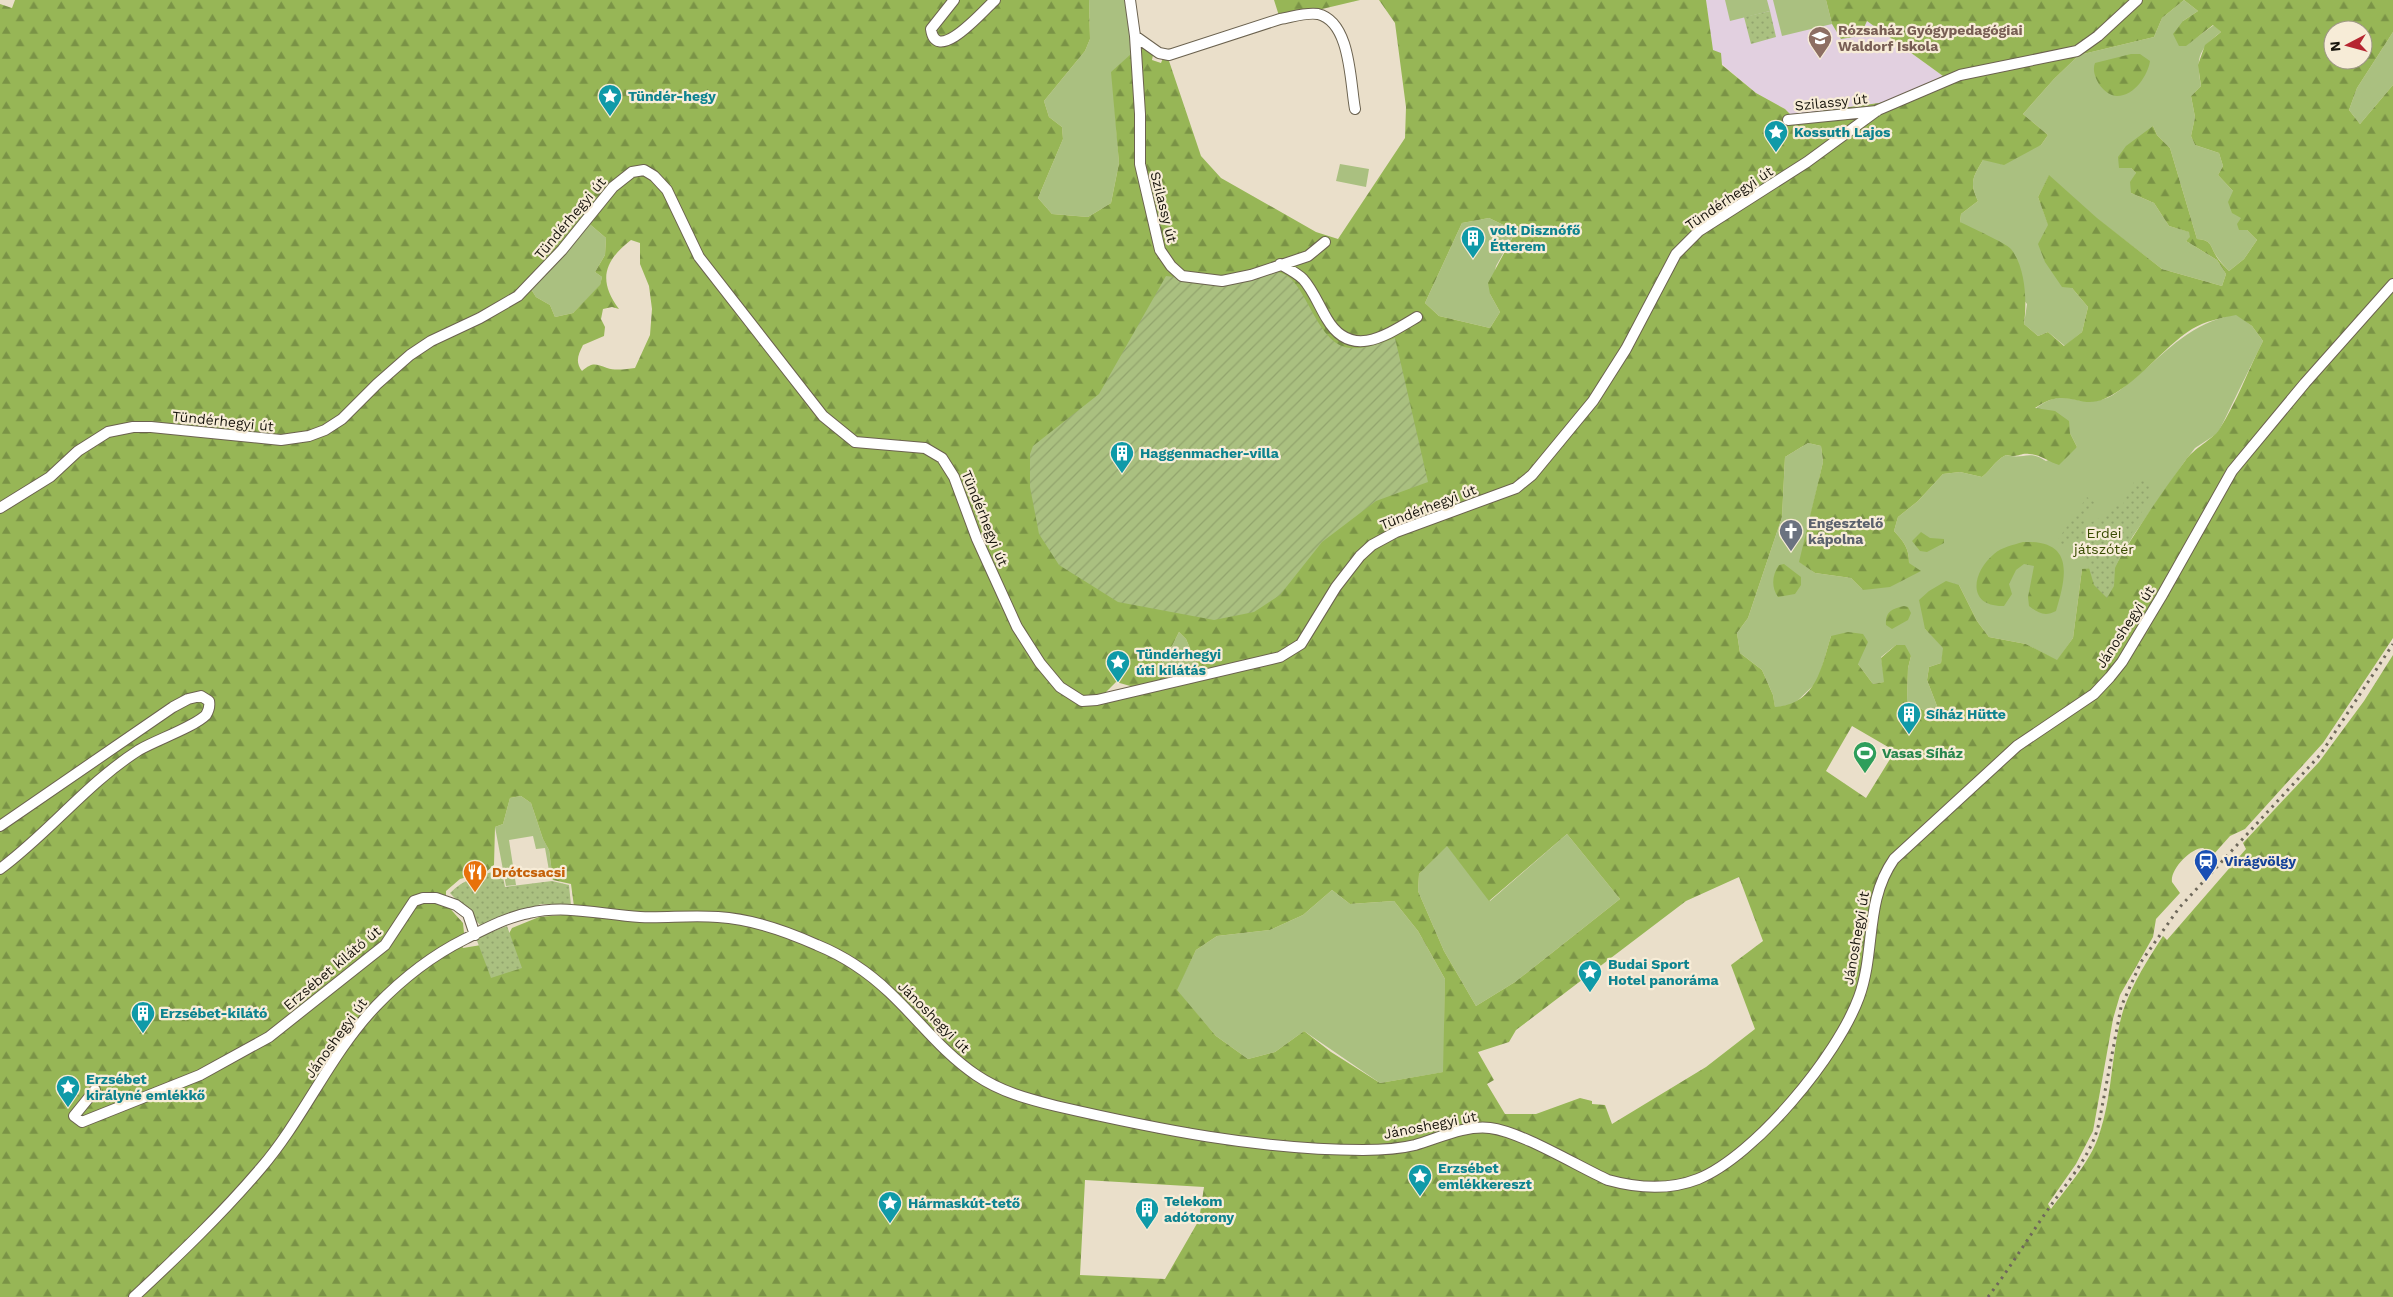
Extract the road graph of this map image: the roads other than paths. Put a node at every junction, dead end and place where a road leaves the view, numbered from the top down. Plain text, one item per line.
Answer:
1 (954, 0) edge
2 (995, 0) edge
3 (1130, 0) edge
4 (2137, 0) edge
5 (1135, 36) junction
6 (1355, 109) dead end
7 (1878, 110) junction
8 (1788, 120) dead end
9 (1325, 242) dead end
10 (1280, 264) junction
11 (2393, 284) edge
12 (1417, 318) dead end
13 (0, 508) edge
14 (0, 826) edge
15 (0, 869) edge
16 (474, 935) junction
17 (95, 1090) dead end
18 (134, 1297) edge

1 - 2 street
3 - 5 street, Szilassy út
4 - 7 street
5 - 6 street
5 - 10 street, Szilassy út
7 - 8 street, Szilassy út
7 - 13 street, Tündérhegyi út
9 - 10 street, Szilassy út
10 - 12 street
11 - 16 street, Jánoshegyi út
14 - 15 street
16 - 17 street, Erzsébet kilátó út
16 - 18 street, Jánoshegyi út

